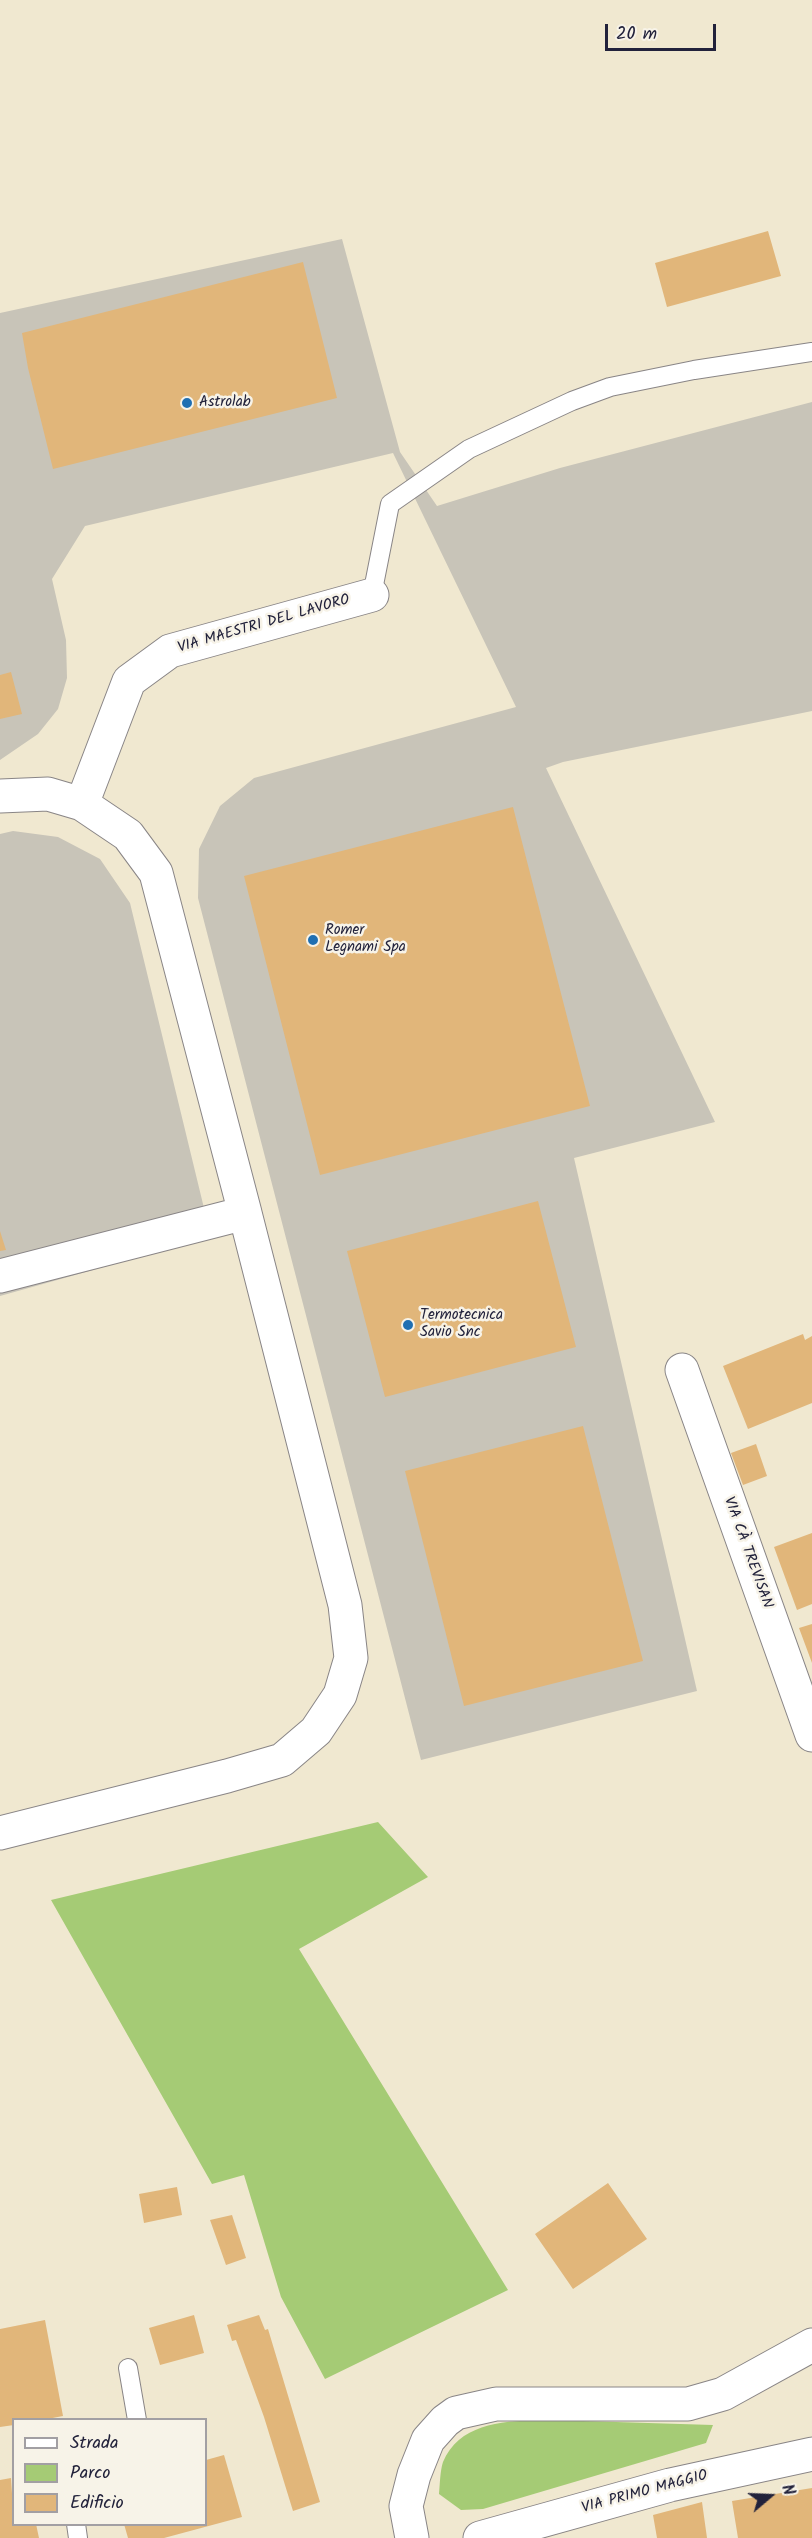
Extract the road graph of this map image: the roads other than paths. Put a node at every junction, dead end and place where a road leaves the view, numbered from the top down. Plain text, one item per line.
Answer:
1 (812, 352) edge
2 (372, 595) joint
3 (0, 796) edge
4 (82, 804) junction
5 (245, 1213) junction
6 (0, 1276) edge
7 (682, 1370) dead end
8 (812, 1735) edge
9 (0, 1833) edge
10 (812, 2345) edge
11 (128, 2368) dead end
12 (137, 2418) edge
13 (812, 2454) edge
14 (412, 2538) edge
15 (480, 2538) edge

1 - 2 lane
2 - 4 street, VIA MAESTRI DEL LAVORO
3 - 4 street
4 - 5 street
5 - 6 street
5 - 9 street
7 - 8 street, VIA CÀ TREVISAN
10 - 14 street
11 - 12 lane
13 - 15 street, VIA PRIMO MAGGIO

